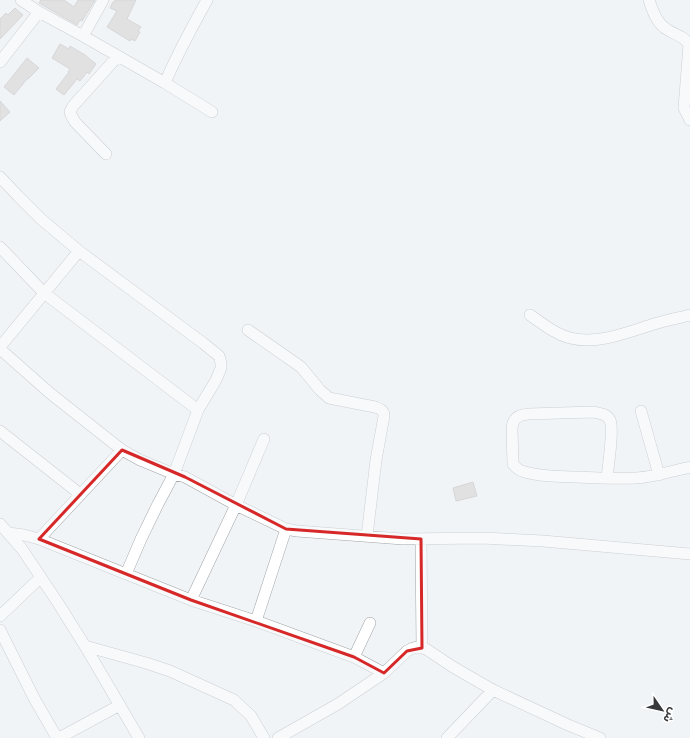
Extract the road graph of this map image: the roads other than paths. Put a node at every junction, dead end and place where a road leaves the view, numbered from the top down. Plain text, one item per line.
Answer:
1 (21, 0) edge
2 (103, 0) edge
3 (208, 0) edge
4 (650, 0) edge
5 (39, 12) junction
6 (83, 36) junction
7 (118, 56) junction
8 (0, 62) edge
9 (165, 83) junction
10 (212, 112) dead end
11 (690, 120) edge
12 (106, 154) dead end
13 (0, 177) edge
14 (0, 247) edge
15 (78, 251) junction
16 (44, 293) junction
17 (530, 315) dead end
18 (690, 315) edge
19 (248, 330) dead end
20 (0, 348) edge
21 (198, 410) junction
22 (642, 411) dead end
23 (0, 432) edge
24 (264, 440) dead end
25 (122, 450) junction
26 (690, 468) edge
27 (174, 474) junction
28 (659, 474) junction
29 (607, 478) junction
30 (80, 494) junction
31 (236, 505) junction
32 (0, 524) edge
33 (286, 529) junction
34 (8, 533) junction
35 (367, 536) junction
36 (39, 539) junction
37 (421, 539) junction
38 (690, 554) edge
39 (126, 574) junction
40 (41, 577) junction
41 (191, 600) junction
42 (0, 616) edge
43 (256, 621) junction
44 (370, 623) dead end
45 (0, 630) edge
46 (85, 646) junction
47 (422, 648) junction
48 (354, 657) junction
49 (384, 673) junction
50 (493, 690) junction
51 (120, 705) junction
52 (58, 738) edge
53 (139, 738) edge
54 (264, 738) edge
55 (278, 738) edge
56 (447, 738) edge
57 (600, 738) edge

1 - 5 street
2 - 6 street
3 - 9 street
4 - 11 street
5 - 6 street
5 - 8 street
6 - 7 street
7 - 9 street
7 - 12 street
9 - 10 street
13 - 15 street
14 - 16 street
15 - 16 street
15 - 21 street
16 - 20 street
16 - 21 street
17 - 18 street
19 - 35 street
20 - 25 street
21 - 27 street
22 - 28 street
23 - 30 street
24 - 31 street
25 - 27 street
25 - 30 street
26 - 28 street
27 - 31 street
27 - 39 street
28 - 29 street
29 - 29 street
30 - 36 street
31 - 33 street
31 - 41 street
32 - 34 street
33 - 35 street
33 - 43 street
34 - 36 street
34 - 40 street
35 - 37 street
36 - 39 street
37 - 38 street
37 - 47 street
39 - 41 street
40 - 42 street
40 - 46 street
41 - 43 street
43 - 48 street
44 - 48 street
45 - 52 street
46 - 51 street
46 - 54 street
47 - 49 street
47 - 50 street
48 - 49 street
49 - 55 street
50 - 56 street
50 - 57 street
51 - 52 street
51 - 53 street

